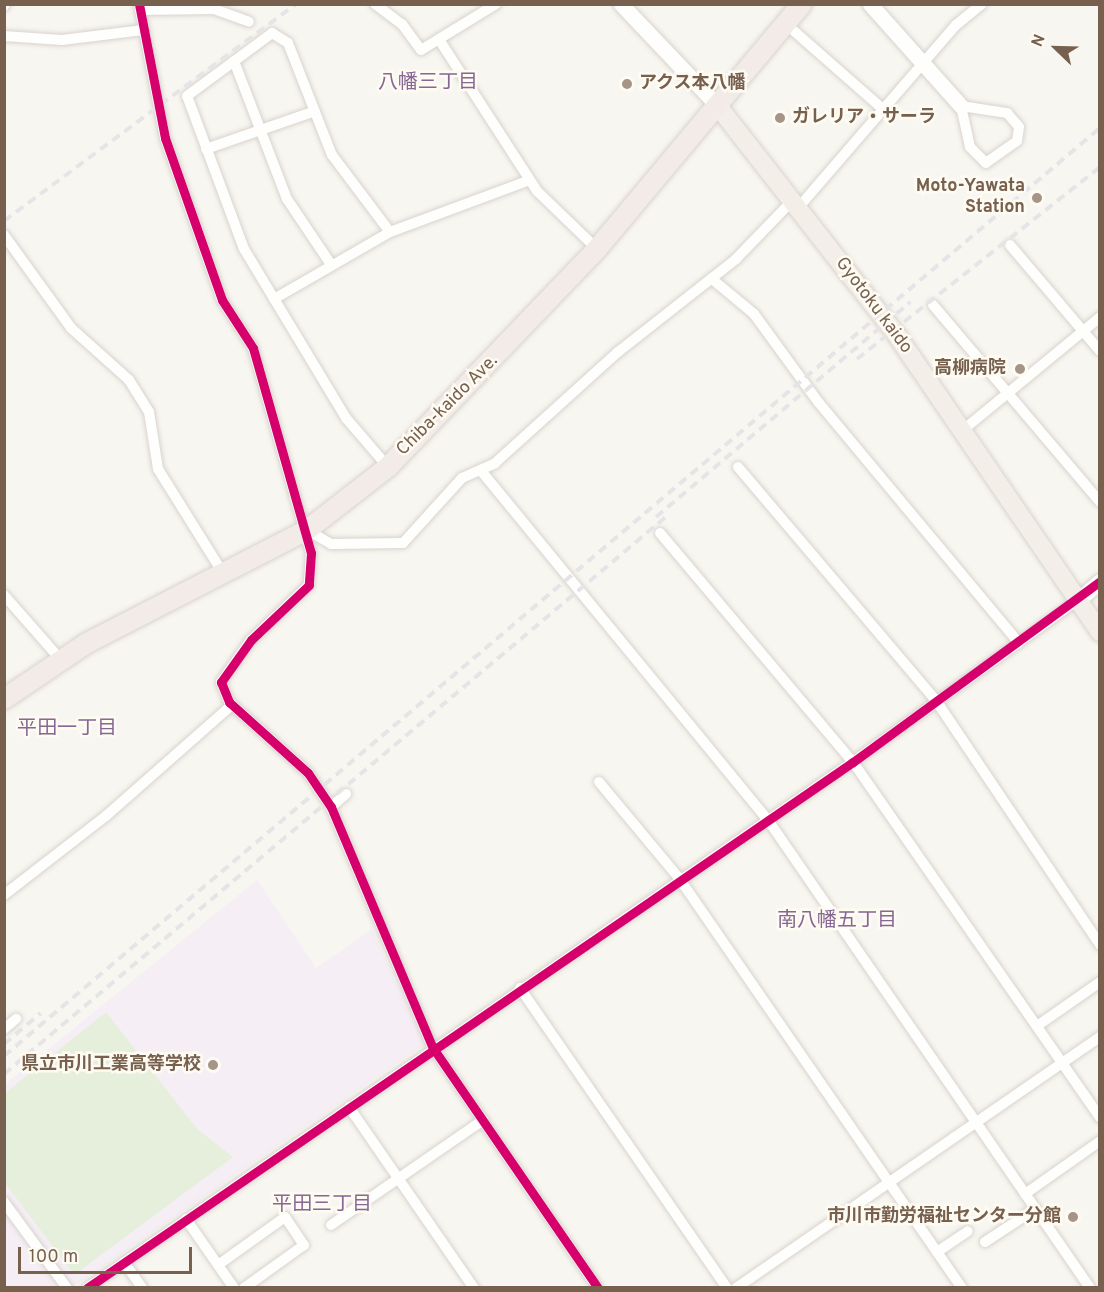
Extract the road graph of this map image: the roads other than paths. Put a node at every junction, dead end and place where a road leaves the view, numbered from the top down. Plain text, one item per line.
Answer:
1 (375, 4) edge
2 (496, 4) edge
3 (621, 4) edge
4 (802, 4) edge
5 (870, 4) edge
6 (982, 4) edge
7 (139, 7) edge
8 (249, 22) dead end
9 (143, 30) junction
10 (794, 31) dead end
11 (4, 36) edge
12 (440, 41) junction
13 (234, 61) junction
14 (924, 62) junction
15 (717, 105) junction
16 (961, 106) junction
17 (884, 110) junction
18 (315, 111) junction
19 (261, 129) junction
20 (206, 149) junction
21 (530, 180) junction
22 (795, 205) junction
23 (390, 232) junction
24 (4, 235) edge
25 (1010, 245) dead end
26 (597, 249) junction
27 (330, 262) junction
28 (712, 279) junction
29 (274, 299) junction
30 (933, 304) dead end
31 (1100, 317) edge
32 (1083, 331) junction
33 (1100, 351) edge
34 (1009, 394) junction
35 (963, 430) junction
36 (388, 467) junction
37 (738, 467) dead end
38 (482, 472) junction
39 (1100, 502) edge
40 (308, 530) junction
41 (660, 533) dead end
42 (223, 573) junction
43 (1100, 581) edge
44 (4, 595) edge
45 (1078, 600) junction
46 (1100, 632) edge
47 (1019, 643) junction
48 (60, 659) junction
49 (4, 699) edge
50 (936, 702) junction
51 (232, 705) junction
52 (853, 762) junction
53 (599, 782) dead end
54 (346, 794) dead end
55 (331, 807) junction
56 (768, 820) junction
57 (679, 878) junction
58 (4, 895) edge
59 (1100, 945) edge
60 (1100, 982) edge
61 (520, 988) junction
62 (16, 1019) dead end
63 (1037, 1026) junction
64 (4, 1029) edge
65 (1100, 1037) edge
66 (433, 1048) junction
67 (1062, 1062) junction
68 (1096, 1104) edge
69 (349, 1107) junction
70 (1100, 1118) edge
71 (483, 1120) junction
72 (975, 1122) junction
73 (1100, 1141) edge
74 (399, 1179) junction
75 (888, 1182) junction
76 (1025, 1194) junction
77 (4, 1202) edge
78 (1035, 1209) junction
79 (186, 1219) junction
80 (331, 1225) dead end
81 (968, 1231) dead end
82 (985, 1242) dead end
83 (937, 1252) junction
84 (124, 1262) junction
85 (218, 1265) junction
86 (67, 1287) edge
87 (87, 1287) edge
88 (142, 1287) edge
89 (234, 1287) edge
90 (244, 1287) edge
91 (474, 1287) edge
92 (598, 1287) edge
93 (727, 1287) edge
94 (736, 1287) edge
95 (962, 1287) edge
96 (1090, 1287) edge

1 - 12 street
2 - 12 street
3 - 15 street
4 - 15 highway, Chiba-kaido Ave.
5 - 14 street
6 - 14 street
7 - 8 street
7 - 9 street
9 - 11 street
9 - 40 street
10 - 17 street
12 - 21 street
13 - 18 street
13 - 19 street
13 - 20 street
14 - 16 street
14 - 17 street
15 - 22 main road, Gyotoku kaido
15 - 26 highway, Chiba-kaido Ave.
16 - 16 street
17 - 22 street
18 - 19 street
18 - 23 street
19 - 20 street
19 - 27 street
20 - 29 street
21 - 23 street
21 - 26 street
22 - 28 street
22 - 35 main road, Gyotoku kaido
23 - 27 street
24 - 42 street
25 - 32 street
26 - 36 highway, Chiba-kaido Ave.
27 - 29 street
28 - 38 street
28 - 47 street
29 - 36 street
30 - 34 street
31 - 32 street
32 - 33 street
32 - 34 street
34 - 35 street
34 - 39 street
35 - 45 main road, Gyotoku kaido
36 - 40 highway, Chiba-kaido Ave.
37 - 50 street
38 - 40 street
38 - 56 street
40 - 42 highway, Chiba-kaido Ave.
40 - 51 street
41 - 52 street
42 - 48 highway, Chiba-kaido Ave.
43 - 45 street
44 - 48 street
45 - 46 main road, Gyotoku kaido
45 - 47 street
47 - 50 street
48 - 49 highway, Chiba-kaido Ave.
50 - 52 street
50 - 59 street
51 - 55 street
51 - 58 street
52 - 56 street
52 - 63 street
53 - 57 street
54 - 55 street
55 - 66 street
56 - 57 street
56 - 72 street
57 - 61 street
57 - 75 street
60 - 63 street
61 - 66 street
61 - 93 street
62 - 64 street
63 - 67 street
65 - 67 street
66 - 69 street
66 - 71 street
67 - 68 street
67 - 72 street
68 - 70 street
69 - 74 street
69 - 79 street
71 - 74 street
71 - 92 street
72 - 75 street
72 - 76 street
73 - 76 street
74 - 80 street
74 - 91 street
75 - 83 street
75 - 94 street
76 - 78 street
77 - 86 street
78 - 82 street
78 - 96 street
79 - 84 street
79 - 85 street
81 - 83 street
83 - 95 street
84 - 87 street
84 - 88 street
85 - 89 street
85 - 90 street

